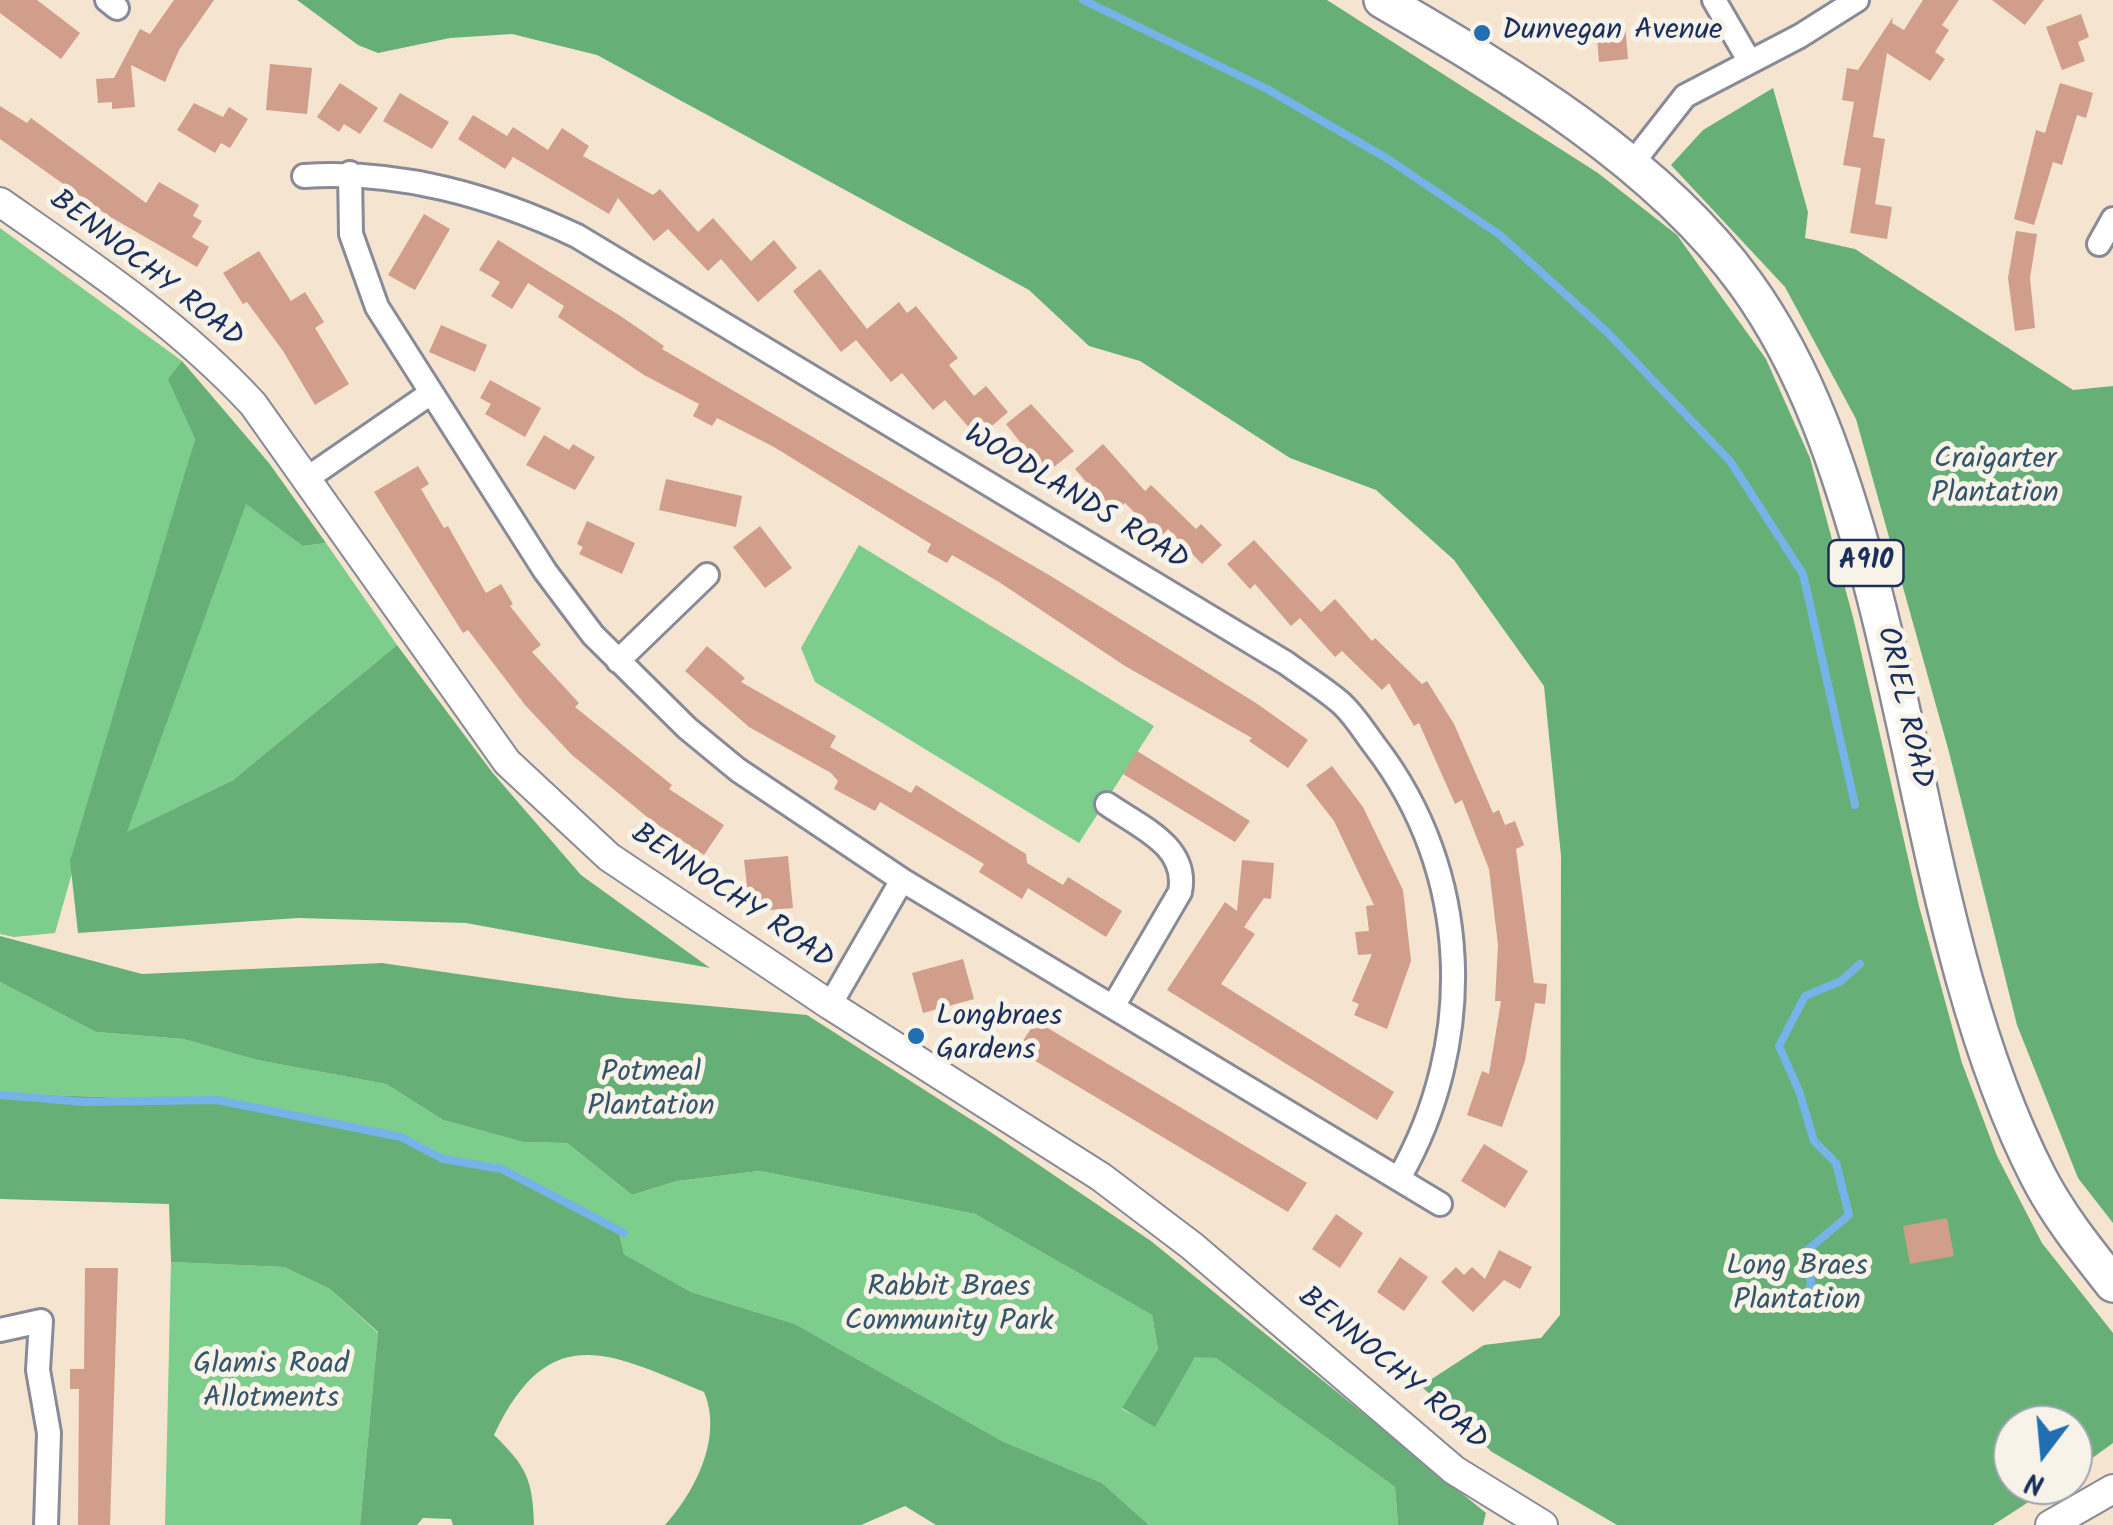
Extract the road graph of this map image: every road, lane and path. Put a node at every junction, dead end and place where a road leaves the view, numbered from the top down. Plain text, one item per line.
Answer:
1 (1382, 0) edge
2 (1714, 0) edge
3 (1857, 0) edge
4 (1750, 62) junction
5 (1631, 165) junction
6 (350, 173) junction
7 (304, 176) dead end
8 (0, 202) edge
9 (2113, 219) edge
10 (2099, 244) dead end
11 (432, 393) junction
12 (309, 477) junction
13 (707, 575) dead end
14 (618, 662) junction
15 (1107, 804) dead end
16 (902, 880) junction
17 (830, 1005) junction
18 (1114, 1005) junction
19 (1400, 1178) junction
20 (1440, 1204) dead end
21 (2113, 1284) edge
22 (0, 1330) edge
23 (2113, 1488) edge
24 (46, 1525) edge
25 (1543, 1525) edge
26 (2050, 1525) edge

1 - 5 main road, ORIEL ROAD / A910
2 - 4 street
3 - 4 street
4 - 5 street
5 - 21 main road, ORIEL ROAD / A910
6 - 7 street, WOODLANDS ROAD
6 - 11 street
6 - 19 street, WOODLANDS ROAD
8 - 12 street, BENNOCHY ROAD
9 - 10 street
11 - 12 street
11 - 14 street
12 - 17 street, BENNOCHY ROAD
13 - 14 street
14 - 16 street
15 - 18 street
16 - 17 street
16 - 18 street
17 - 25 street, BENNOCHY ROAD
18 - 19 street
19 - 20 street
22 - 24 street
23 - 26 street

